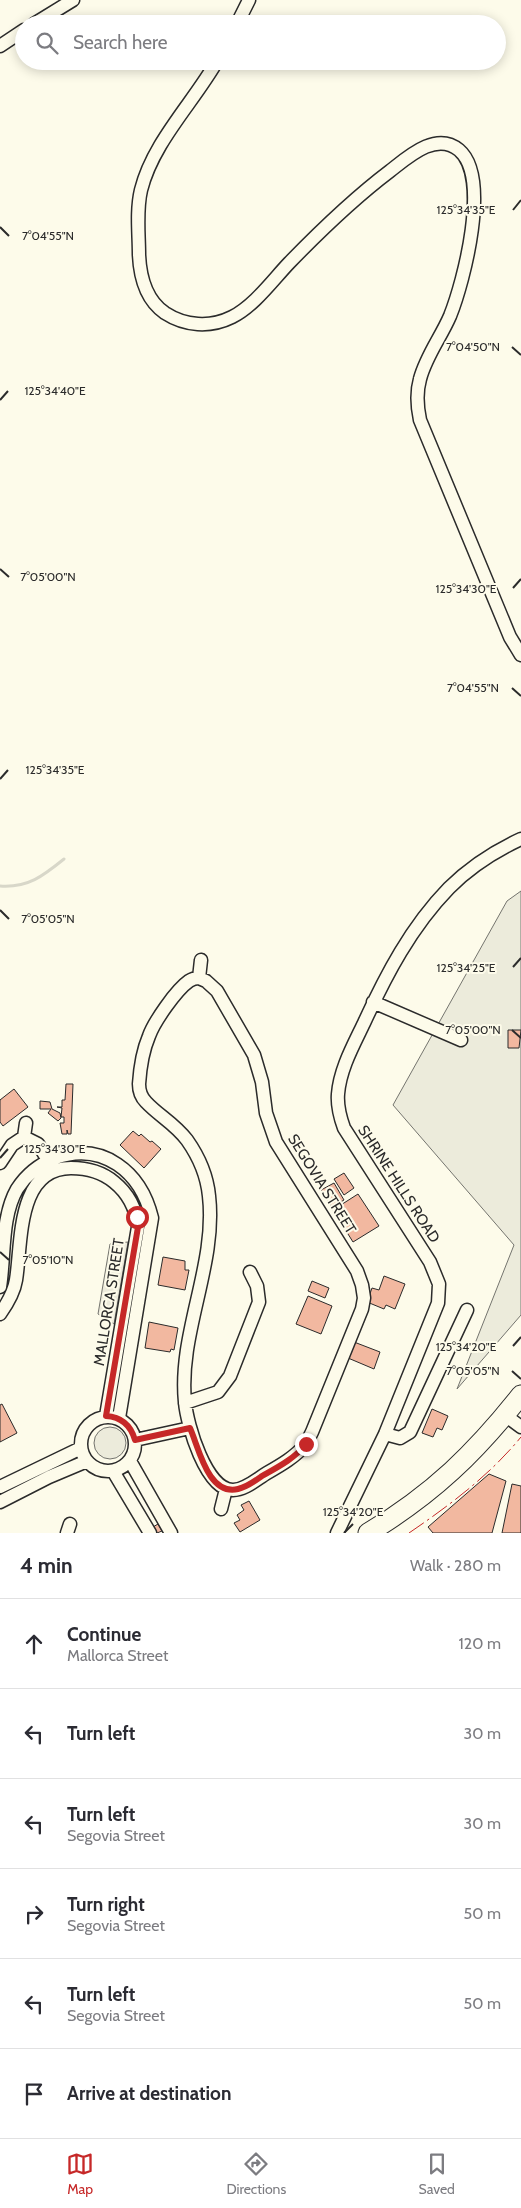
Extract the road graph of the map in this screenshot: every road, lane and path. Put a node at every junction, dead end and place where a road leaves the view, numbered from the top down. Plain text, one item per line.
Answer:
1 (73, 0) edge
2 (249, 0) edge
3 (49, 15) edge
4 (242, 15) edge
5 (15, 36) edge
6 (0, 46) edge
7 (212, 70) edge
8 (521, 656) edge
9 (521, 840) edge
10 (201, 960) dead end
11 (199, 978) junction
12 (373, 1002) junction
13 (461, 1040) dead end
14 (26, 1123) dead end
15 (24, 1138) junction
16 (0, 1163) edge
17 (52, 1166) junction
18 (130, 1272) junction
19 (250, 1272) dead end
20 (143, 1274) junction
21 (0, 1287) edge
22 (467, 1310) dead end
23 (0, 1314) edge
24 (521, 1395) edge
25 (185, 1403) junction
26 (505, 1415) junction
27 (112, 1417) junction
28 (521, 1427) edge
29 (190, 1428) junction
30 (385, 1434) junction
31 (135, 1440) junction
32 (81, 1448) junction
33 (87, 1461) junction
34 (130, 1461) junction
35 (113, 1471) junction
36 (0, 1487) edge
37 (226, 1489) junction
38 (0, 1502) edge
39 (155, 1506) junction
40 (221, 1509) dead end
41 (139, 1514) junction
42 (150, 1533) edge
43 (171, 1533) edge
44 (337, 1533) edge
45 (368, 1533) edge

1 - 3 street
2 - 4 street
5 - 6 street
7 - 8 street
9 - 12 street, SHRINE HILLS ROAD
10 - 11 street
11 - 25 street
11 - 37 street, SEGOVIA STREET
12 - 13 street
12 - 30 street, SHRINE HILLS ROAD
14 - 15 street
15 - 16 street
15 - 17 street
17 - 18 street, MALLORCA STREET
17 - 20 street, MALLORCA STREET
17 - 21 street, MALLORCA STREET
17 - 23 street, MALLORCA STREET
18 - 20 street
18 - 27 street, MALLORCA STREET
19 - 25 street
20 - 27 street, MALLORCA STREET
22 - 30 street
24 - 26 highway
25 - 29 street
26 - 28 street
26 - 45 highway
27 - 31 street
27 - 32 street
29 - 31 street
29 - 37 street
30 - 44 street, SHRINE HILLS ROAD
31 - 34 street
32 - 33 street
32 - 36 street
33 - 35 street
33 - 38 street
34 - 35 street
34 - 39 street
35 - 41 street
37 - 40 street
39 - 41 street
39 - 43 street
41 - 42 street

